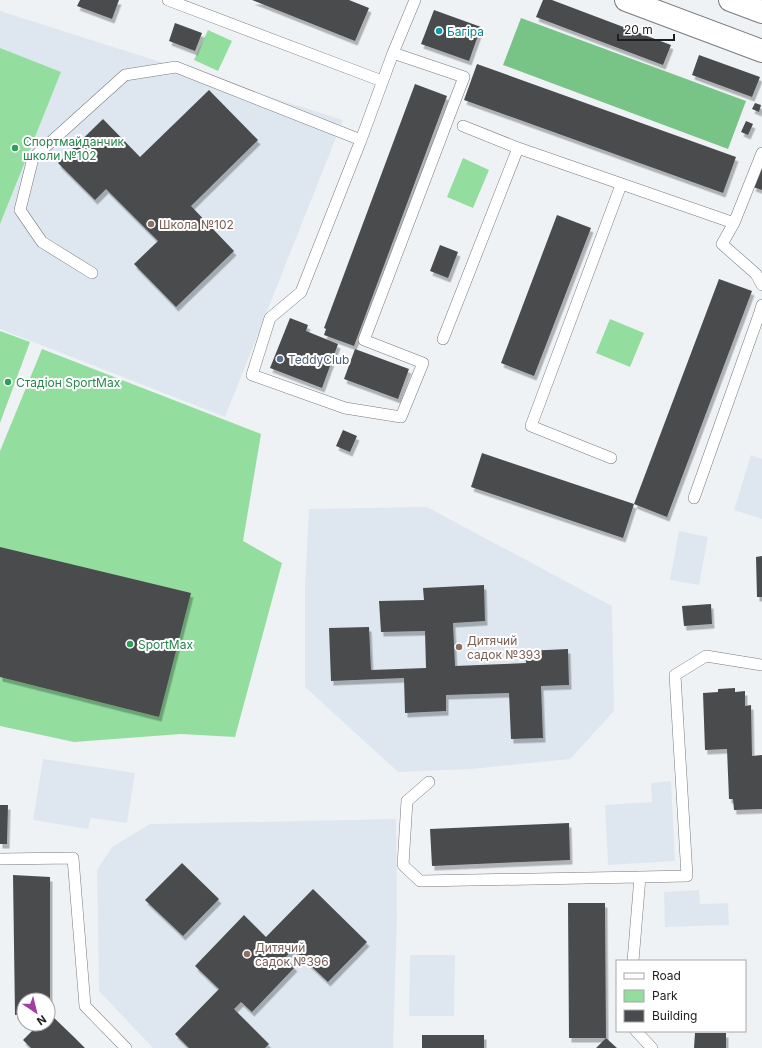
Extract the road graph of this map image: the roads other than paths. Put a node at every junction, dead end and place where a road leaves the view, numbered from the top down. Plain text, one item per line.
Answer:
1 (168, 0) edge
2 (415, 0) edge
3 (626, 0) edge
4 (730, 0) edge
5 (762, 12) edge
6 (762, 51) edge
7 (393, 53) junction
8 (382, 82) junction
9 (463, 126) dead end
10 (361, 140) junction
11 (518, 148) junction
12 (762, 153) edge
13 (622, 185) junction
14 (734, 223) junction
15 (92, 273) dead end
16 (762, 285) edge
17 (762, 310) edge
18 (442, 339) dead end
19 (611, 458) dead end
20 (694, 498) dead end
21 (762, 665) edge
22 (429, 782) dead end
23 (0, 859) edge
24 (640, 877) junction
25 (633, 960) edge
26 (637, 1032) edge
27 (126, 1048) edge
28 (652, 1048) edge

1 - 8 lane
2 - 7 lane
3 - 6 main road
4 - 5 main road
7 - 8 lane
7 - 10 lane
8 - 10 lane
9 - 11 lane
10 - 15 lane
11 - 13 lane
11 - 18 lane
12 - 14 lane
13 - 14 lane
13 - 19 lane
14 - 16 lane
17 - 20 lane
21 - 24 lane
22 - 24 lane
23 - 27 lane
24 - 25 lane
26 - 28 lane

